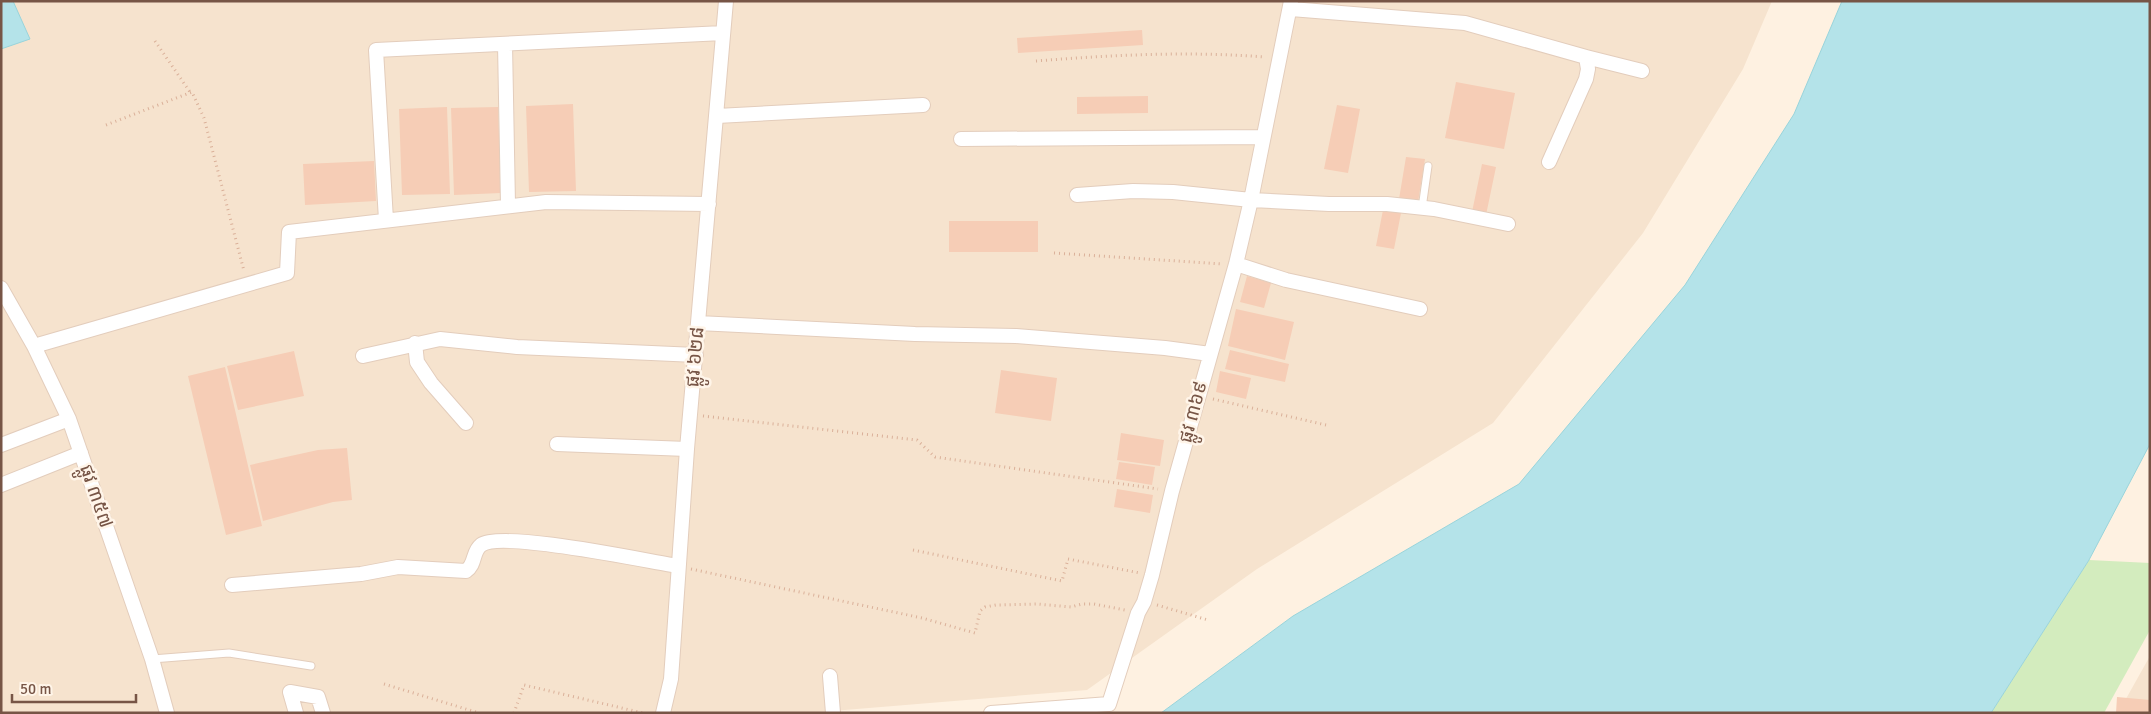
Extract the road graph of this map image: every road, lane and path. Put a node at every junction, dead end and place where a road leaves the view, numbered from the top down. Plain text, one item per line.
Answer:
1 (726, 1) edge
2 (1291, 5) edge
3 (723, 34) junction
4 (155, 41) dead end
5 (505, 44) junction
6 (1586, 57) junction
7 (1281, 58) junction
8 (1036, 60) dead end
9 (1642, 71) dead end
10 (190, 92) junction
11 (923, 105) dead end
12 (717, 116) junction
13 (106, 125) dead end
14 (1263, 137) junction
15 (961, 139) dead end
16 (1549, 162) dead end
17 (1428, 166) dead end
18 (1077, 195) dead end
19 (1251, 200) junction
20 (709, 204) junction
21 (508, 205) junction
22 (1422, 208) junction
23 (386, 220) junction
24 (1508, 224) dead end
25 (1054, 253) dead end
26 (1236, 264) junction
27 (247, 284) junction
28 (1, 288) edge
29 (1420, 309) dead end
30 (698, 323) junction
31 (415, 343) junction
32 (34, 346) junction
33 (1210, 354) junction
34 (696, 355) junction
35 (363, 356) dead end
36 (1198, 395) junction
37 (690, 415) junction
38 (69, 419) junction
39 (466, 423) dead end
40 (1326, 425) dead end
41 (557, 444) dead end
42 (1, 445) edge
43 (687, 449) junction
44 (81, 453) junction
45 (1, 485) edge
46 (1172, 490) junction
47 (913, 550) dead end
48 (678, 566) junction
49 (1152, 576) junction
50 (232, 585) dead end
51 (1141, 607) junction
52 (1208, 620) dead end
53 (152, 659) junction
54 (311, 666) dead end
55 (830, 676) dead end
56 (384, 684) dead end
57 (167, 713) edge
58 (296, 713) edge
59 (323, 713) edge
60 (479, 713) edge
61 (514, 713) edge
62 (643, 713) edge
63 (663, 713) edge
64 (833, 713) edge
65 (991, 713) edge

1 - 3 street, ផ្លូវ ៦២៨
2 - 6 street
2 - 7 street, ផ្លូវ ៣៦៩
3 - 5 street
3 - 12 street, ផ្លូវ ៦២៨
4 - 10 path
5 - 21 street
5 - 23 street
6 - 9 street
6 - 16 street
7 - 8 path
7 - 14 street, ផ្លូវ ៣៦៩
10 - 13 path
10 - 27 path
11 - 12 street
12 - 20 street, ផ្លូវ ៦២៨
14 - 15 street
14 - 19 street, ផ្លូវ ៣៦៩
17 - 22 lane
18 - 19 street
19 - 22 street
19 - 26 street, ផ្លូវ ៣៦៩
20 - 21 street
20 - 30 street, ផ្លូវ ៦២៨
21 - 23 street
22 - 24 street
23 - 27 street
25 - 26 path
26 - 29 street
26 - 33 street, ផ្លូវ ៣៦៩
27 - 32 street
28 - 32 street, ផ្លូវ ៣៥៧
30 - 33 street
30 - 34 street, ផ្លូវ ៦២៨
31 - 34 street
31 - 35 street
31 - 39 street
32 - 38 street, ផ្លូវ ៣៥៧
33 - 36 street, ផ្លូវ ៣៦៩
34 - 37 street, ផ្លូវ ៦២៨
36 - 40 path
36 - 46 street, ផ្លូវ ៣៦៩
37 - 43 street, ផ្លូវ ៦២៨
37 - 46 path
38 - 42 street
38 - 44 street, ផ្លូវ ៣៥៧
41 - 43 street
43 - 48 street, ផ្លូវ ៦២៨
44 - 45 street
44 - 53 street, ផ្លូវ ៣៥៧
46 - 49 street, ផ្លូវ ៣៦៩
47 - 49 path
48 - 50 street
48 - 51 path
48 - 63 street, ផ្លូវ ៦២៨
49 - 51 street, ផ្លូវ ៣៦៩
51 - 52 path
51 - 65 street, ផ្លូវ ៣៦៩
53 - 54 lane
53 - 57 street, ផ្លូវ ៣៥៧
55 - 64 street
56 - 60 path
58 - 59 street
61 - 62 path

